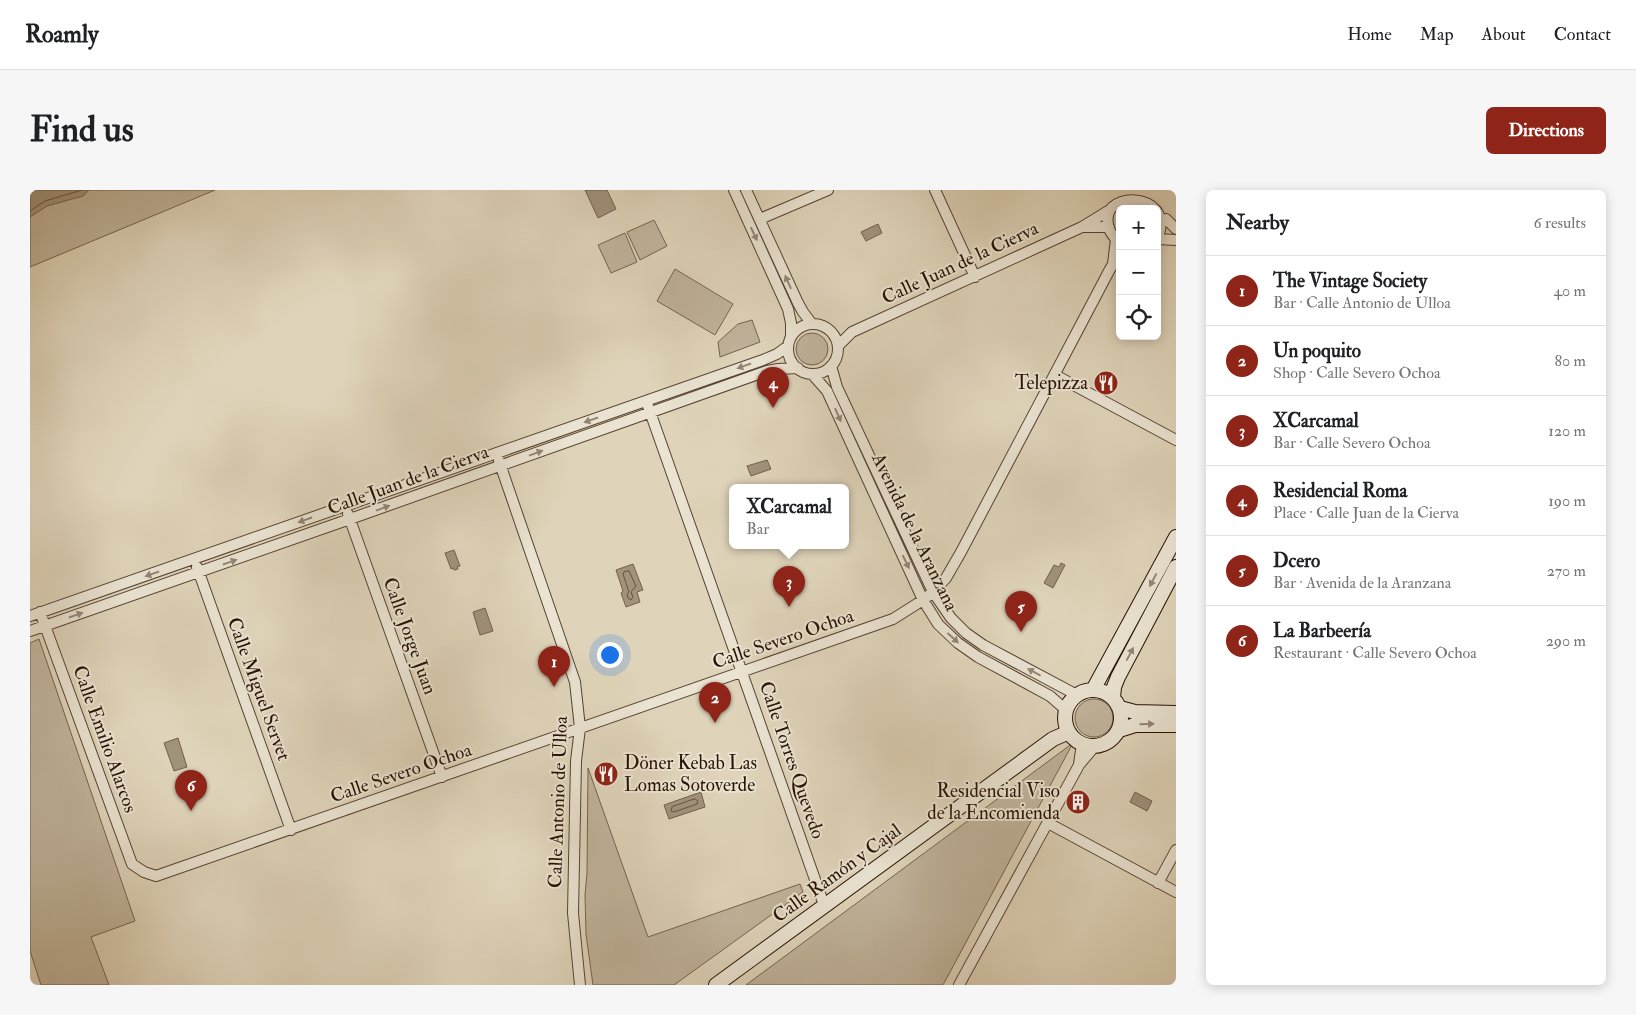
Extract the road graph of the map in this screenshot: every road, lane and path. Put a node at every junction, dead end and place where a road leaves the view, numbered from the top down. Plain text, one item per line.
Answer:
1 (734, 190) edge
2 (746, 190) edge
3 (828, 190) edge
4 (935, 190) edge
5 (1130, 190) edge
6 (1110, 204) junction
7 (760, 219) junction
8 (1166, 219) junction
9 (1082, 227) junction
10 (1109, 227) junction
11 (1176, 229) edge
12 (1161, 232) edge
13 (1116, 238) edge
14 (1161, 239) edge
15 (1176, 240) edge
16 (1116, 264) edge
17 (975, 277) junction
18 (812, 324) junction
19 (852, 332) junction
20 (832, 333) junction
21 (789, 341) junction
22 (838, 346) junction
23 (831, 366) junction
24 (798, 368) junction
25 (812, 374) junction
26 (1055, 375) junction
27 (646, 400) junction
28 (650, 412) junction
29 (1176, 440) edge
30 (496, 453) junction
31 (500, 466) junction
32 (345, 506) junction
33 (350, 520) junction
34 (1176, 537) edge
35 (194, 559) junction
36 (1176, 568) edge
37 (199, 572) junction
38 (933, 592) junction
39 (923, 600) junction
40 (40, 612) junction
41 (30, 616) edge
42 (45, 626) junction
43 (30, 631) edge
44 (743, 672) junction
45 (1092, 690) junction
46 (1077, 695) junction
47 (1116, 703) junction
48 (1176, 713) edge
49 (1067, 721) junction
50 (1176, 725) edge
51 (580, 728) junction
52 (1119, 730) junction
53 (1088, 745) junction
54 (442, 777) junction
55 (1048, 823) junction
56 (291, 830) junction
57 (1176, 850) edge
58 (144, 872) joint
59 (1158, 883) junction
60 (1176, 892) edge
61 (824, 905) junction
62 (580, 985) edge
63 (716, 985) edge
64 (959, 985) edge

1 -> 21 street
2 - 7 street
3 - 7 street
4 - 17 street
5 - 6 street, Calle Juan de la Cierva
5 - 8 street
6 - 9 street, Calle Juan de la Cierva
6 - 10 street
18 -> 7 street
8 - 11 street
8 - 12 street
9 - 10 street, Calle Juan de la Cierva
9 - 17 street, Calle Juan de la Cierva
10 - 13 street
14 - 15 street
16 - 26 street, Calle Severo Ochoa
17 - 19 street, Calle Juan de la Cierva
18 - 20 street
18 - 21 street
19 - 20 street, Calle Juan de la Cierva
19 - 22 street, Calle Juan de la Cierva
20 - 22 street
21 - 24 street
21 -> 27 street, Calle Juan de la Cierva
22 - 23 street
23 - 25 street
23 - 38 street, Avenida de la Aranzana
24 - 25 street
24 - 28 street, Calle Juan de la Cierva
25 -> 39 street, Avenida de la Aranzana
26 - 29 street
26 - 38 street, Calle Severo Ochoa
27 - 28 street, Calle Torres Quevedo
27 -> 30 street, Calle Juan de la Cierva
31 -> 28 street, Calle Juan de la Cierva
28 - 44 street, Calle Torres Quevedo
30 - 31 street, Calle Antonio de Ulloa
30 - 32 street, Calle Juan de la Cierva
33 -> 31 street, Calle Juan de la Cierva
31 - 51 street, Calle Antonio de Ulloa
32 - 33 street, Calle Jorge Juan
32 -> 35 street, Calle Juan de la Cierva
37 -> 33 street, Calle Juan de la Cierva
33 - 54 street, Calle Jorge Juan
34 -> 45 street
35 - 37 street, Calle Miguel Servet
35 -> 40 street, Calle Juan de la Cierva
47 -> 36 street
42 -> 37 street, Calle Juan de la Cierva
37 - 56 street, Calle Miguel Servet
38 - 39 street, Calle Severo Ochoa
46 -> 38 street, Avenida de la Aranzana
39 - 44 street, Calle Severo Ochoa
39 -> 49 street, Avenida de la Aranzana
40 - 41 street, Calle Juan de la Cierva
40 - 42 street, Calle Emilio Alarcos
42 - 43 street, Calle Juan de la Cierva
42 - 58 street, Calle Emilio Alarcos
44 - 51 street, Calle Severo Ochoa
44 - 61 street, Calle Torres Quevedo
45 - 46 street
45 - 47 street
46 - 49 street
47 - 48 street
47 - 52 street
49 - 53 street
49 - 61 street, Calle Ramón y Cajal
52 -> 50 street
51 - 54 street, Calle Severo Ochoa
51 - 62 street, Calle Antonio de Ulloa
52 - 53 street
53 - 55 street
54 - 56 street, Calle Severo Ochoa
55 - 59 street
55 - 64 street
56 - 58 street, Calle Severo Ochoa
57 - 59 street
59 - 60 street
61 - 63 street, Calle Ramón y Cajal

